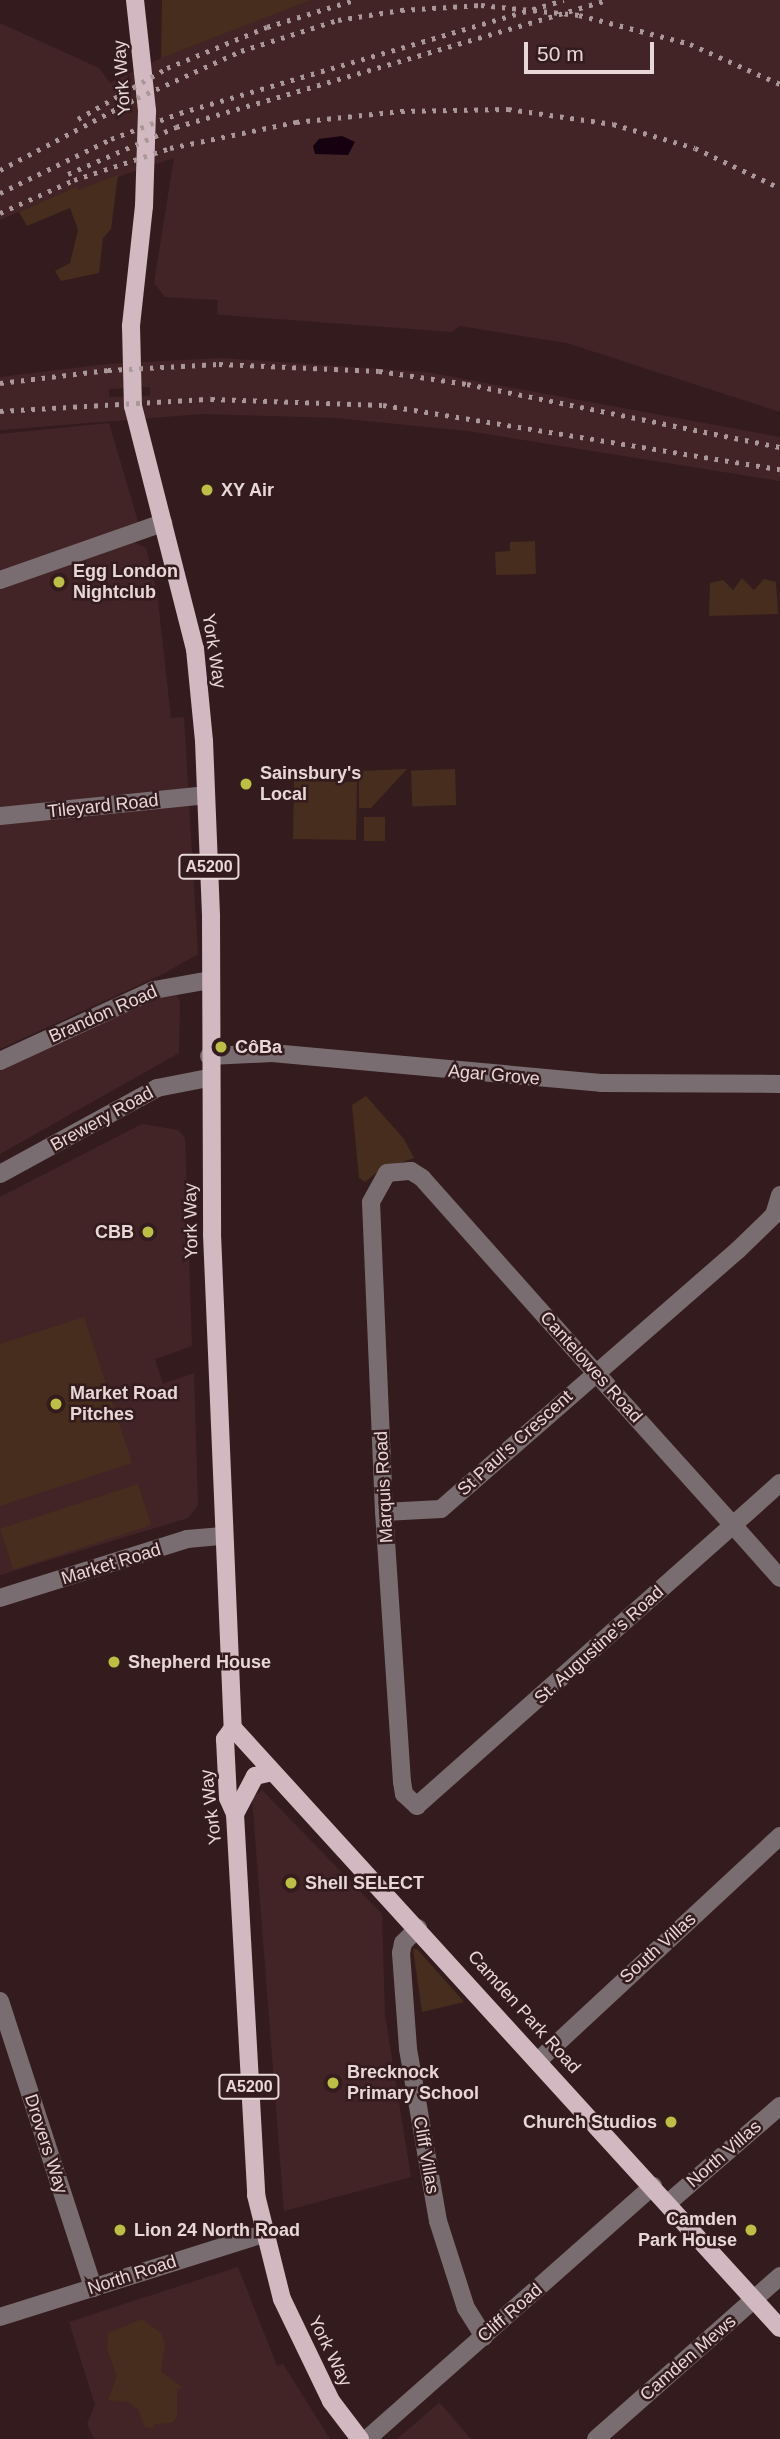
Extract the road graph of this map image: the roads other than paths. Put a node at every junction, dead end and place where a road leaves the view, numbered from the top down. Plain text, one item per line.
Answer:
1 (135, 0) edge
2 (163, 523) junction
3 (0, 580) edge
4 (205, 795) junction
5 (0, 816) edge
6 (210, 980) junction
7 (209, 1056) junction
8 (0, 1061) edge
9 (208, 1078) junction
10 (780, 1084) edge
11 (394, 1171) joint
12 (0, 1174) edge
13 (780, 1195) edge
14 (595, 1372) junction
15 (780, 1483) edge
16 (384, 1512) junction
17 (733, 1525) junction
18 (223, 1536) junction
19 (780, 1578) edge
20 (0, 1598) edge
21 (233, 1728) junction
22 (273, 1772) junction
23 (417, 1806) joint
24 (235, 1814) junction
25 (780, 1836) edge
26 (418, 1928) junction
27 (0, 2001) edge
28 (539, 2060) junction
29 (780, 2106) edge
30 (653, 2186) junction
31 (668, 2203) junction
32 (264, 2234) junction
33 (780, 2276) edge
34 (93, 2288) junction
35 (755, 2299) junction
36 (0, 2318) edge
37 (780, 2328) edge
38 (484, 2337) junction
39 (354, 2435) edge
40 (367, 2439) edge
41 (596, 2439) edge

1 - 2 main road, York Way / A5200
2 - 3 street
2 - 4 main road, York Way / A5200
4 - 5 street, Tileyard Road
4 - 6 main road, York Way / A5200
6 - 7 main road, York Way / A5200
6 - 8 street, Brandon Road
7 - 9 main road, York Way / A5200
7 - 10 street, Agar Grove
9 - 12 street, Brewery Road
9 - 18 main road, York Way / A5200
11 - 14 street, Cantelowes Road
11 - 16 street, Marquis Road
13 - 14 street, St Paul's Crescent
14 - 16 street, St Paul's Crescent
14 - 17 street, Cantelowes Road
15 - 17 street, St. Augustine's Road
16 - 23 street, Marquis Road
17 - 19 street, Cantelowes Road
17 - 23 street, St. Augustine's Road
18 - 20 street, Market Road
18 - 21 main road, York Way / A5200
21 - 22 main road, Camden Park Road
21 - 24 main road, York Way / A5200
22 - 24 main road
22 - 26 main road, Camden Park Road
24 - 32 main road, York Way / A5200
25 - 28 street, South Villas
26 - 28 main road, Camden Park Road
26 - 38 street, Cliff Villas
27 - 34 street, Drovers Way
28 - 30 main road, Camden Park Road
29 - 31 street, North Villas
30 - 31 main road, Camden Park Road
30 - 38 street, Cliff Road
31 - 35 main road, Camden Park Road
32 - 34 street, North Road
32 - 39 main road, York Way / A5200
33 - 35 street, Camden Mews
34 - 36 street, North Road
35 - 37 main road, Camden Park Road
35 - 41 street, Camden Mews
38 - 40 street, Cliff Road

